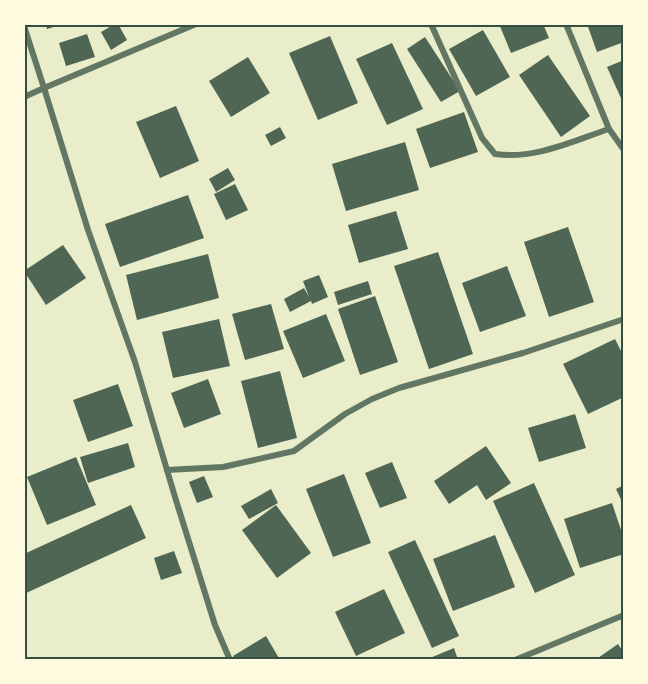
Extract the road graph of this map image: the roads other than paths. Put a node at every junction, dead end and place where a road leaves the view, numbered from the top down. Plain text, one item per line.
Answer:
1 (196, 24) edge
2 (431, 24) edge
3 (566, 24) edge
4 (24, 26) edge
5 (44, 88) junction
6 (24, 97) edge
7 (609, 129) junction
8 (624, 150) edge
9 (624, 319) edge
10 (167, 470) junction
11 (624, 615) edge
12 (230, 660) edge
13 (515, 660) edge

1 - 5 street
2 - 7 street
3 - 7 street
4 - 5 street
5 - 6 street
5 - 10 street
7 - 8 street
9 - 10 street
10 - 12 street
11 - 13 street

